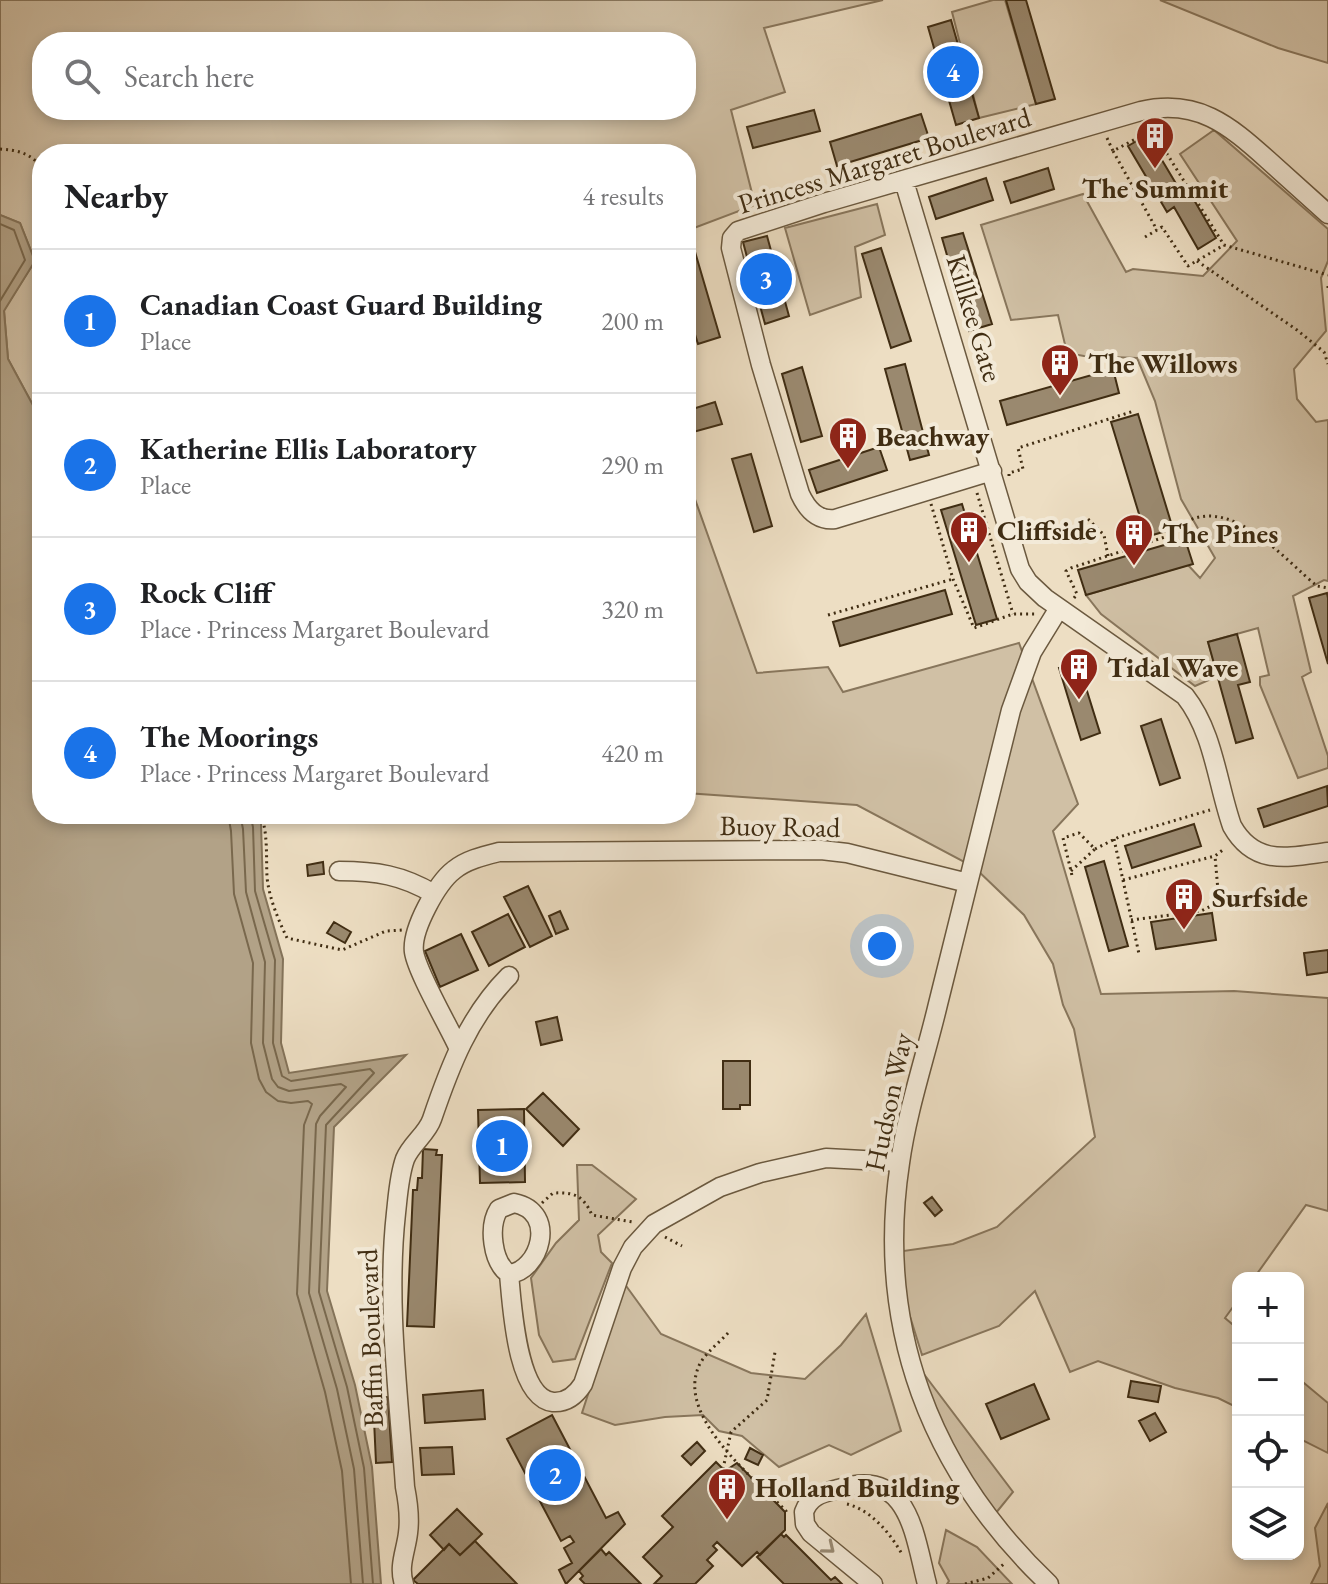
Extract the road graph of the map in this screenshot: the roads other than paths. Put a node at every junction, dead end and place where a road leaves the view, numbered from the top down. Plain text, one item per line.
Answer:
1 (904, 181) junction
2 (1328, 214) edge
3 (998, 477) junction
4 (1063, 610) junction
5 (1328, 852) edge
6 (339, 871) dead end
7 (968, 883) junction
8 (434, 894) junction
9 (509, 976) dead end
10 (458, 1047) junction
11 (900, 1162) junction
12 (509, 1274) junction
13 (404, 1584) edge
14 (873, 1584) edge
15 (927, 1584) edge
16 (1049, 1584) edge

1 - 2 street, Princess Margaret Boulevard
1 - 3 street, Killkee Gate
1 - 3 street, Princess Margaret Boulevard
3 - 4 street
4 - 5 street
4 - 7 street, Hudson Way
6 - 8 street
7 - 8 street, Buoy Road
7 - 11 street, Hudson Way
8 - 10 street, Buoy Road
9 - 10 street, Baffin Boulevard
10 - 13 street, Baffin Boulevard
11 - 12 street
11 - 16 street, Hudson Way
12 - 12 street
15 -> 14 street

